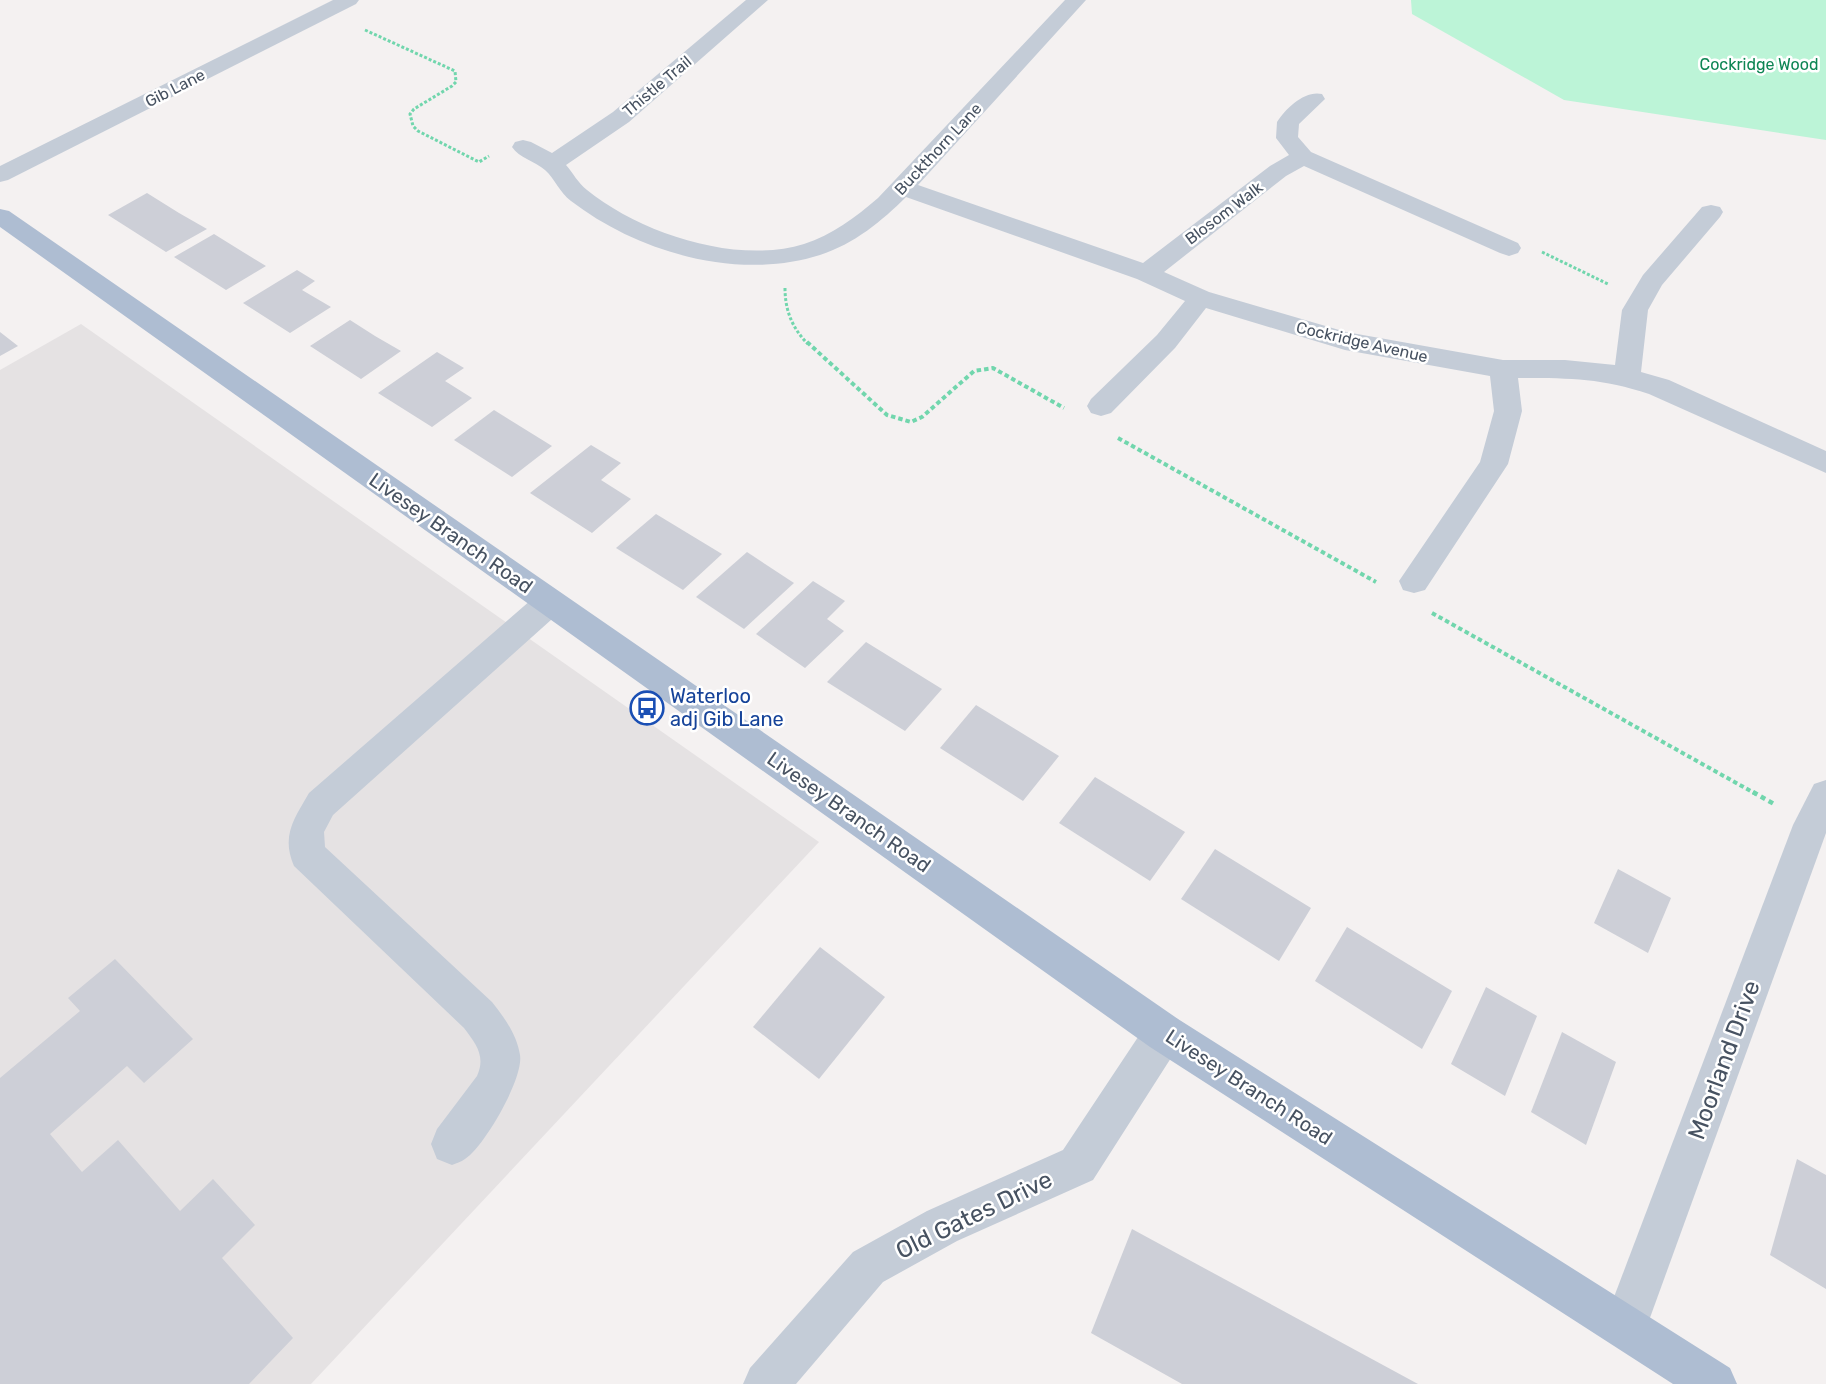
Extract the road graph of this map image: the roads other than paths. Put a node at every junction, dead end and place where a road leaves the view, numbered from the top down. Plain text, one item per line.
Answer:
1 (758, 0) edge
2 (1076, 0) edge
3 (333, 3) edge
4 (1314, 99) dead end
5 (523, 147) road end
6 (1304, 157) junction
7 (552, 164) junction
8 (0, 175) edge
9 (903, 188) junction
10 (1711, 212) dead end
11 (0, 216) edge
12 (1509, 248) road end
13 (1146, 273) junction
14 (1200, 298) junction
15 (1503, 369) junction
16 (1627, 377) junction
17 (1101, 406) dead end
18 (1826, 463) edge
19 (1414, 581) dead end
20 (550, 602) junction
21 (1819, 810) edge
22 (1164, 1033) junction
23 (452, 1144) dead end
24 (1625, 1326) junction
25 (765, 1384) edge
26 (1714, 1384) edge

1 - 7 street, Thistle Trail
2 - 9 street, Buckthorn Lane
3 - 8 street, Gib Lane
4 - 6 street
5 - 7 street
6 - 12 street
6 - 13 street, Blosom Walk
7 - 9 street, Buckthorn Lane
9 - 13 street, Cockridge Avenue
10 - 16 street
11 - 20 main road, Livesey Branch Road
13 - 14 street, Cockridge Avenue
14 - 15 street, Cockridge Avenue
14 - 17 street
15 - 16 street, Cockridge Avenue
15 - 19 street
16 - 18 street, Cockridge Avenue
20 - 22 main road, Livesey Branch Road
20 - 23 street
21 - 24 street, Moorland Drive
22 - 24 main road, Livesey Branch Road
22 - 25 street, Old Gates Drive
24 - 26 main road, Livesey Branch Road

